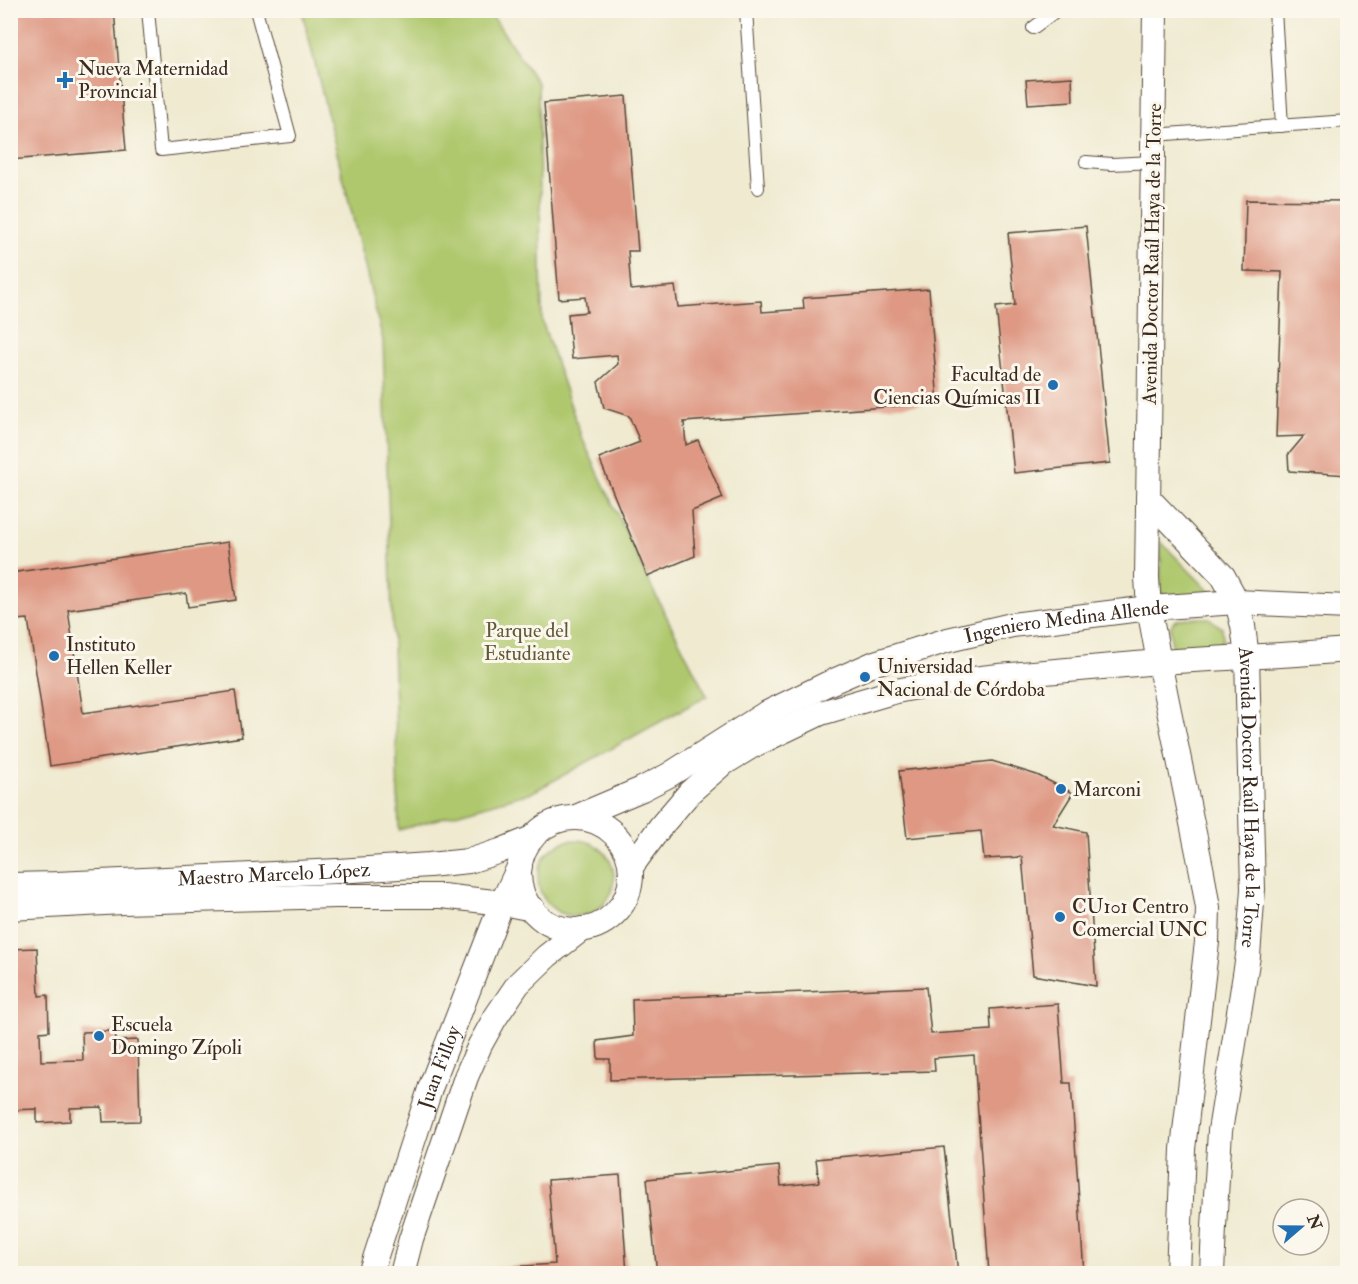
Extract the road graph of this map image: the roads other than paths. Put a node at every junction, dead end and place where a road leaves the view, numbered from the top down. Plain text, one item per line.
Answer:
1 (148, 10) edge
2 (256, 10) edge
3 (746, 10) edge
4 (1057, 10) edge
5 (1155, 10) edge
6 (1275, 10) edge
7 (1033, 28) dead end
8 (1347, 121) edge
9 (1282, 126) junction
10 (1154, 135) junction
11 (1086, 162) dead end
12 (1153, 162) junction
13 (758, 188) dead end
14 (1148, 498) junction
15 (1237, 602) junction
16 (1347, 607) edge
17 (1149, 608) junction
18 (1347, 650) edge
19 (1247, 657) junction
20 (1159, 662) junction
21 (576, 818) junction
22 (532, 838) junction
23 (520, 865) junction
24 (631, 867) junction
25 (10, 885) edge
26 (502, 903) junction
27 (10, 908) edge
28 (532, 909) junction
29 (582, 929) junction
30 (370, 1274) edge
31 (402, 1274) edge
32 (1178, 1274) edge
33 (1212, 1274) edge

1 - 2 lane
3 - 13 lane
4 - 7 lane
5 - 10 street, Avenida Doctor Raúl Haya de la Torre
6 - 9 lane
8 - 9 lane
9 - 10 lane
10 - 12 street, Avenida Doctor Raúl Haya de la Torre
11 - 12 lane
12 - 14 street, Avenida Doctor Raúl Haya de la Torre
14 - 15 street, Avenida Doctor Raúl Haya de la Torre
14 - 17 street, Avenida Doctor Raúl Haya de la Torre
15 - 16 street, Ingeniero Medina Allende
15 - 17 street, Ingeniero Medina Allende
15 - 19 street, Avenida Doctor Raúl Haya de la Torre
17 - 20 street, Avenida Doctor Raúl Haya de la Torre
17 - 21 street, Ingeniero Medina Allende
18 - 19 street
19 - 20 street
19 - 33 street, Avenida Doctor Raúl Haya de la Torre
20 - 24 street
20 - 32 street, Avenida Doctor Raúl Haya de la Torre
21 - 22 street
21 - 24 street
22 - 23 street
22 - 25 street, Maestro Marcelo López
23 - 26 street, Juan Filloy
23 - 28 street
24 - 29 street
26 - 27 street, Maestro Marcelo López
26 - 28 street, Maestro Marcelo López
26 - 30 street, Juan Filloy
28 - 29 street
29 - 31 street, Juan Filloy

